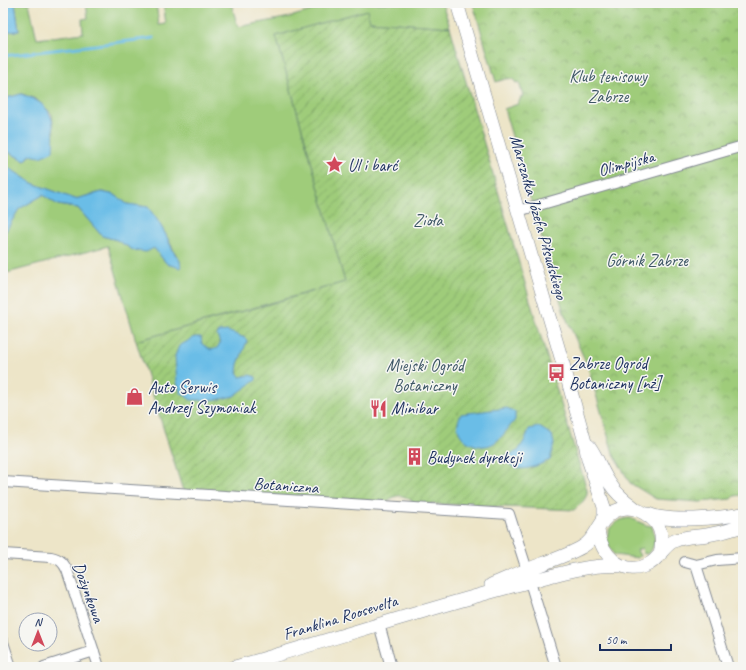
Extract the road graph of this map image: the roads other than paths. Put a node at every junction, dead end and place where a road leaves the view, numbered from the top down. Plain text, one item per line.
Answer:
1 (457, 3) edge
2 (743, 146) edge
3 (518, 211) junction
4 (585, 442) junction
5 (3, 482) edge
6 (641, 511) junction
7 (743, 514) edge
8 (600, 526) junction
9 (743, 526) edge
10 (3, 554) edge
11 (660, 555) junction
12 (743, 558) edge
13 (685, 562) dead end
14 (624, 566) junction
15 (696, 566) junction
16 (528, 576) junction
17 (379, 624) junction
18 (3, 642) edge
19 (94, 651) junction
20 (11, 667) edge
21 (44, 667) edge
22 (99, 667) edge
23 (235, 667) edge
24 (392, 667) edge
25 (556, 667) edge
26 (728, 667) edge

1 - 3 street, Marszałka Józefa Piłsudskiego
2 - 3 street, Olimpijska
3 - 4 street, Marszałka Józefa Piłsudskiego
4 - 6 street, Marszałka Józefa Piłsudskiego
4 - 8 street, Marszałka Józefa Piłsudskiego
5 - 16 street, Botaniczna
6 - 7 street
6 - 8 street
6 - 11 street
8 - 14 street
8 - 16 street, Franklina Roosevelta
9 - 11 street
10 - 19 street, Dożynkowa
11 - 14 street
12 - 15 street
13 - 15 street
14 - 16 street, Franklina Roosevelta
15 - 26 street
16 - 17 street, Franklina Roosevelta
16 - 25 street
17 - 23 street, Franklina Roosevelta
17 - 24 street
18 - 20 street
19 - 21 street
19 - 22 street, Dożynkowa

